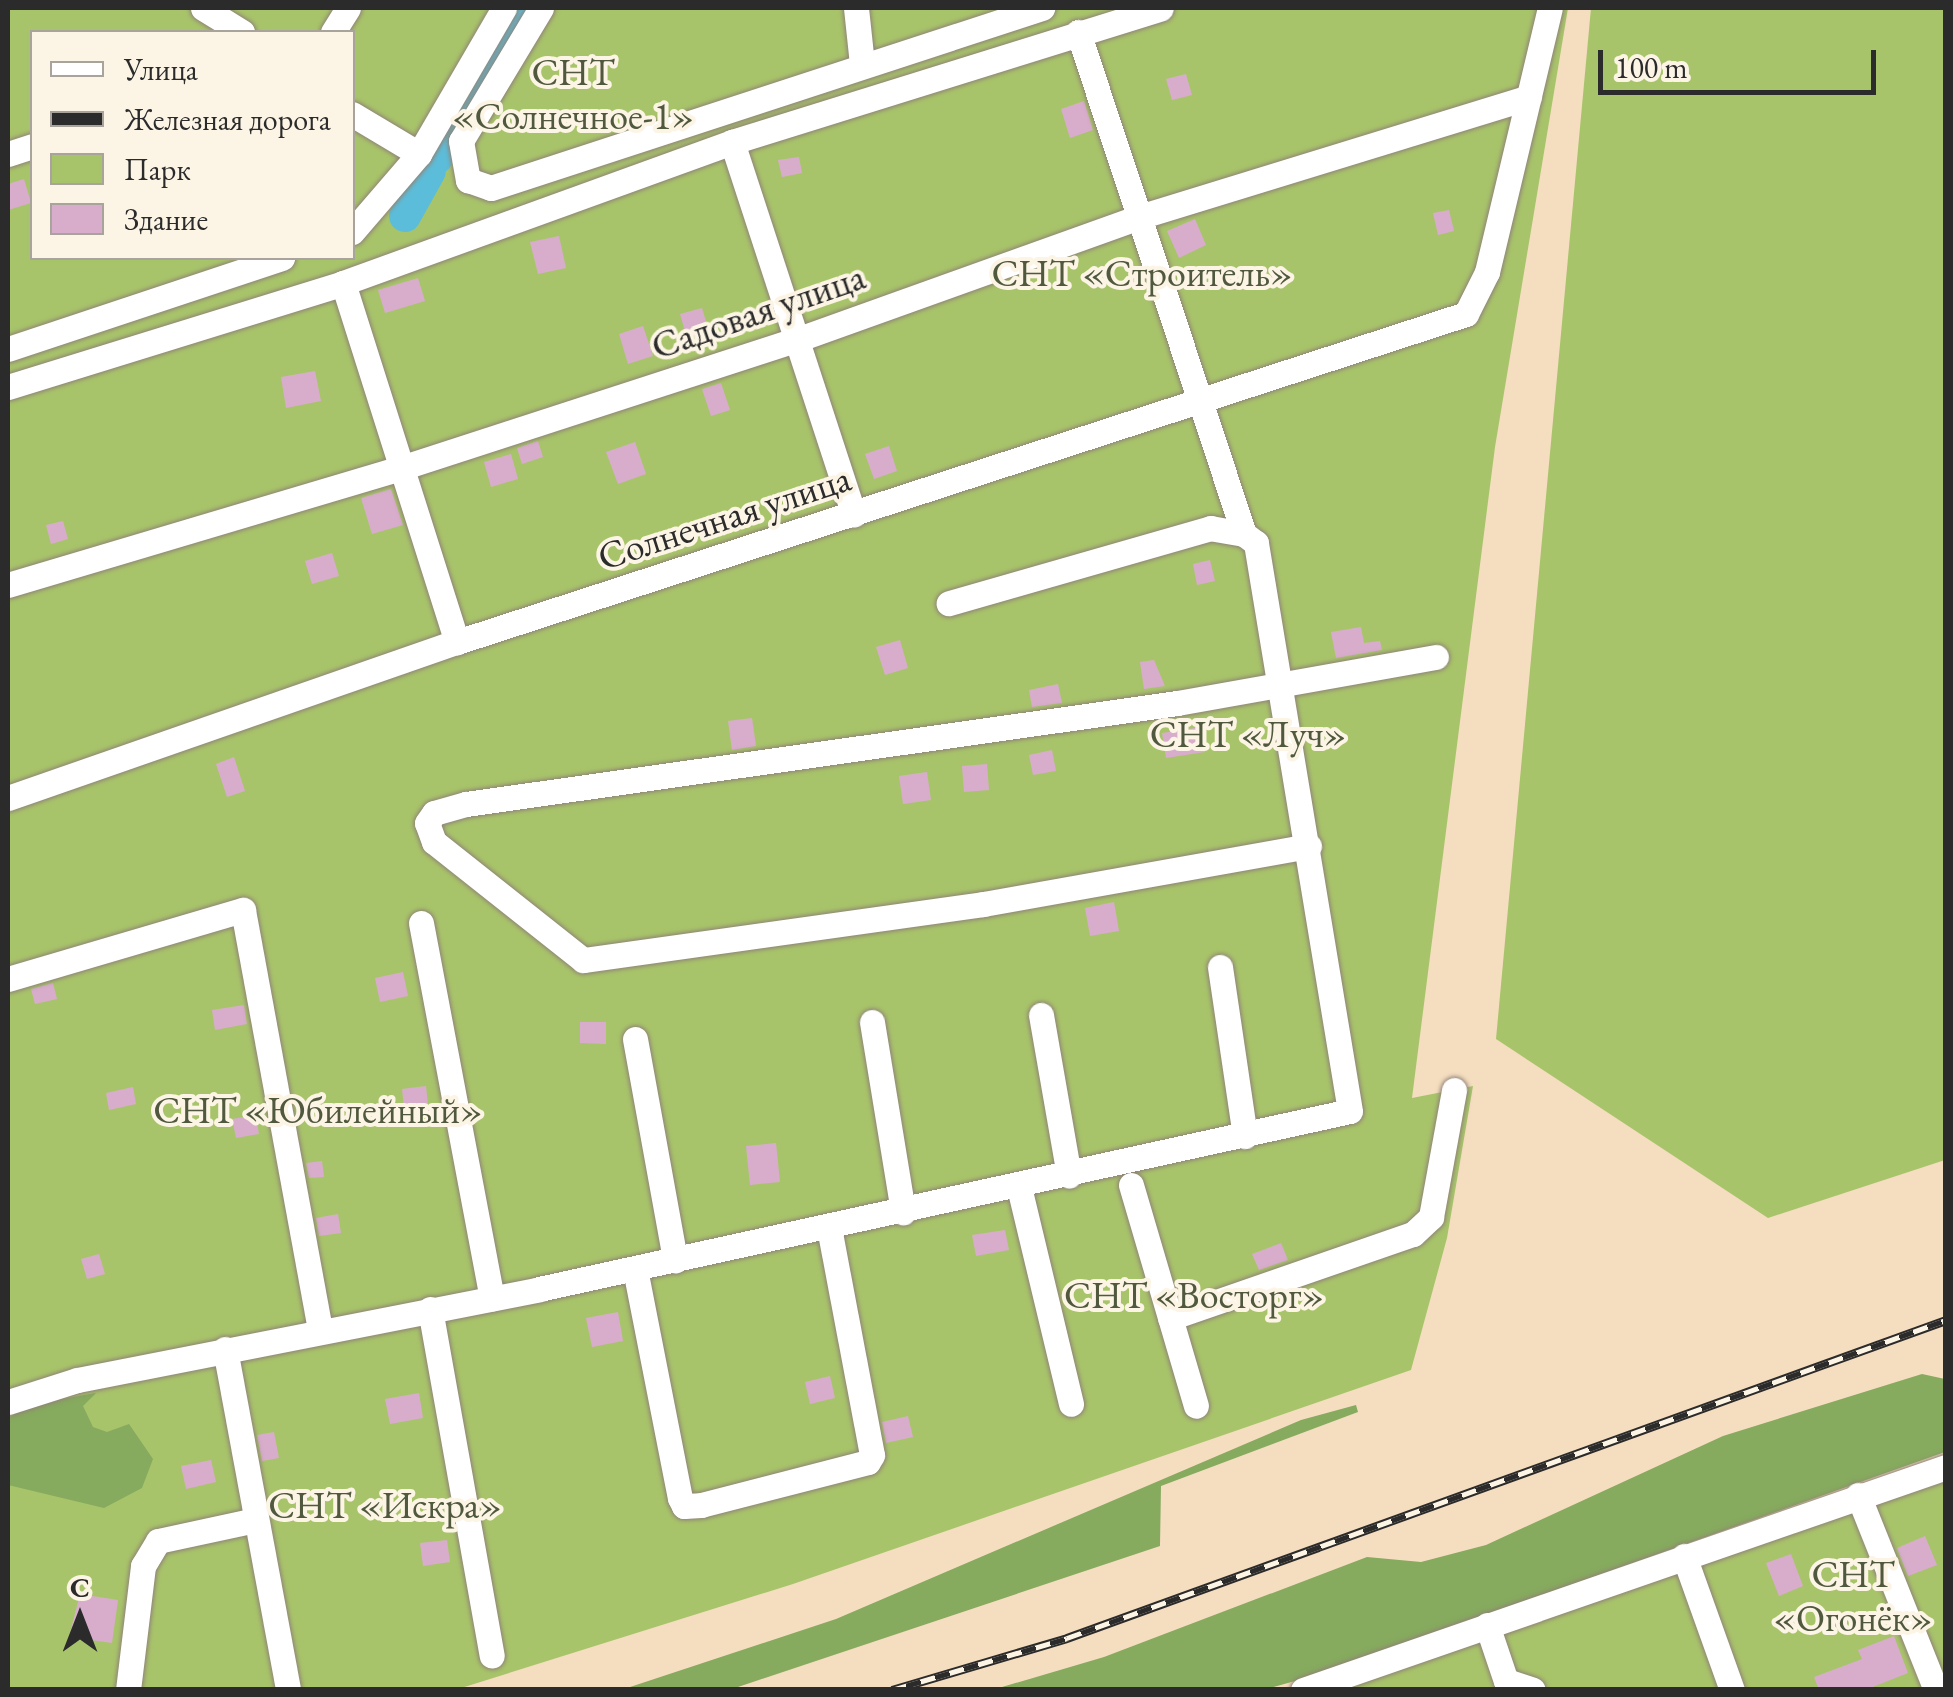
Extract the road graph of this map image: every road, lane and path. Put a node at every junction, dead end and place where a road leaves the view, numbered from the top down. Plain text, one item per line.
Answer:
1 (203, 8) edge
2 (348, 8) edge
3 (504, 8) edge
4 (541, 8) edge
5 (856, 8) edge
6 (1042, 8) edge
7 (1162, 8) edge
8 (1550, 8) edge
9 (239, 30) edge
10 (334, 30) edge
11 (1078, 32) junction
12 (862, 64) junction
13 (1529, 97) junction
14 (355, 116) edge
15 (732, 142) junction
16 (419, 154) junction
17 (1136, 218) junction
18 (355, 229) edge
19 (276, 260) edge
20 (350, 273) edge
21 (796, 340) junction
22 (8, 349) edge
23 (8, 387) edge
24 (1200, 400) junction
25 (404, 467) junction
26 (854, 515) junction
27 (1244, 534) junction
28 (8, 586) edge
29 (949, 604) dead end
30 (458, 642) junction
31 (1436, 657) dead end
32 (1282, 684) junction
33 (8, 798) edge
34 (1309, 846) junction
35 (420, 923) dead end
36 (1220, 968) dead end
37 (8, 979) edge
38 (1041, 1015) dead end
39 (872, 1022) dead end
40 (635, 1039) dead end
41 (1454, 1090) dead end
42 (1244, 1136) junction
43 (1069, 1176) junction
44 (1131, 1185) dead end
45 (1019, 1187) junction
46 (902, 1212) junction
47 (828, 1228) junction
48 (675, 1260) junction
49 (635, 1269) junction
50 (492, 1298) junction
51 (430, 1310) junction
52 (1170, 1318) junction
53 (320, 1331) junction
54 (225, 1349) junction
55 (8, 1402) edge
56 (1071, 1404) dead end
57 (1196, 1406) dead end
58 (1946, 1467) edge
59 (1858, 1495) junction
60 (255, 1520) junction
61 (1684, 1556) junction
62 (1488, 1625) junction
63 (492, 1656) dead end
64 (1337, 1684) edge
65 (128, 1690) edge
66 (288, 1690) edge
67 (1304, 1690) edge
68 (1532, 1690) edge
69 (1732, 1690) edge
70 (1936, 1690) edge

1 - 9 street
2 - 10 street
3 - 16 street
4 - 12 street
5 - 12 street
6 - 12 street
7 - 11 street
8 - 13 street
11 - 15 street
11 - 17 street
13 - 17 street, Садовая улица
13 - 24 street, Солнечная улица
14 - 16 street
15 - 20 street
15 - 21 street
16 - 18 street
17 - 21 street, Садовая улица
17 - 24 street
19 - 22 street
20 - 23 street
20 - 25 street
21 - 25 street, Садовая улица
21 - 26 street
24 - 26 street, Солнечная улица
24 - 27 street
25 - 28 street, Садовая улица
25 - 30 street
26 - 30 street, Солнечная улица
27 - 29 street
27 - 32 street
30 - 33 street, Солнечная улица
31 - 32 street
32 - 34 street
32 - 34 street
34 - 42 street
35 - 50 street
36 - 42 street
37 - 53 street
38 - 43 street
39 - 46 street
40 - 48 street
41 - 52 street
42 - 43 street
43 - 45 street
44 - 52 street
45 - 46 street
45 - 56 street
46 - 47 street
47 - 48 street
47 - 49 street
48 - 49 street
49 - 50 street
50 - 51 street
51 - 53 street
51 - 63 street
52 - 57 street
53 - 54 street
54 - 55 street
54 - 60 street
58 - 59 street
59 - 61 street
59 - 70 street
60 - 65 street
60 - 66 street
61 - 62 street
61 - 69 street
62 - 64 street
62 - 68 street
64 - 67 street

